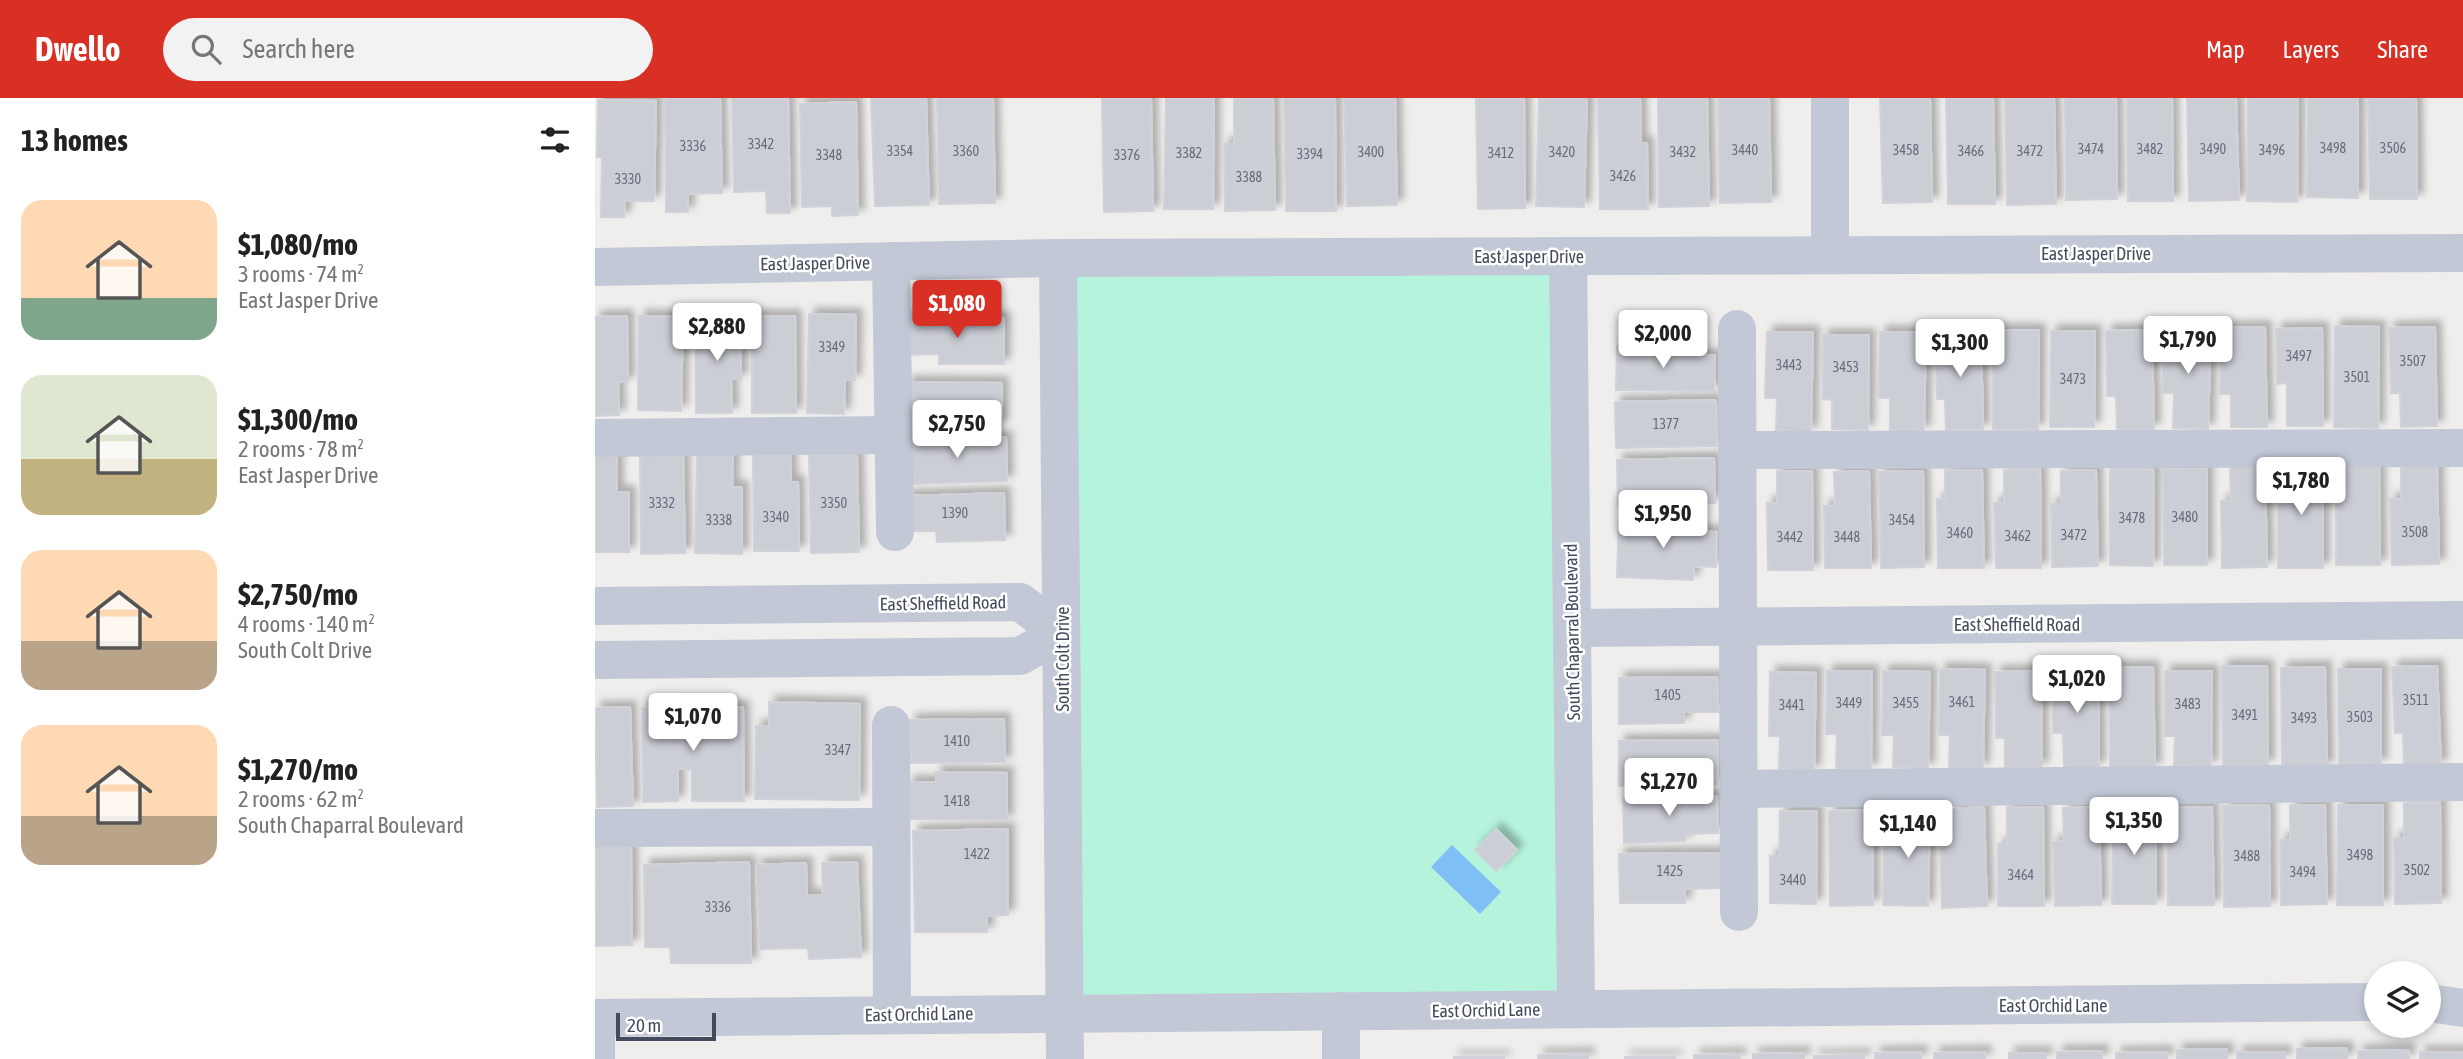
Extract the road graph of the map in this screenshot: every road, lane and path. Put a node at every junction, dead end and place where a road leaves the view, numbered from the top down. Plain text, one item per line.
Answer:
1 (1831, 98) edge
2 (2463, 253) edge
3 (1831, 254) junction
4 (1568, 256) junction
5 (1058, 258) junction
6 (891, 261) junction
7 (595, 267) edge
8 (1737, 329) dead end
9 (894, 435) junction
10 (595, 438) edge
11 (2463, 448) edge
12 (1738, 450) junction
13 (895, 532) dead end
14 (595, 606) edge
15 (2463, 620) edge
16 (1739, 626) junction
17 (1572, 628) junction
18 (1061, 633) junction
19 (595, 660) edge
20 (891, 725) dead end
21 (2463, 782) edge
22 (1739, 789) junction
23 (891, 827) junction
24 (595, 828) edge
25 (1739, 912) dead end
26 (2364, 1002) edge
27 (2441, 1005) edge
28 (2463, 1008) edge
29 (1576, 1009) junction
30 (1341, 1011) junction
31 (1065, 1013) junction
32 (892, 1015) junction
33 (595, 1017) edge
34 (596, 1059) edge
35 (1065, 1059) edge
36 (1341, 1059) edge

1 - 3 street
2 - 3 street, East Jasper Drive
3 - 4 street, East Jasper Drive
4 - 5 street, East Jasper Drive
4 - 17 street, South Chaparral Boulevard
5 - 6 street, East Jasper Drive
5 - 18 street, South Colt Drive
6 - 7 street, East Jasper Drive
6 - 9 street
8 - 12 street
9 - 10 street
9 - 13 street
11 - 12 street
12 - 16 street
14 - 18 street, East Sheffield Road
15 - 16 street, East Sheffield Road
16 - 17 street, East Sheffield Road
16 - 22 street
17 - 29 street, South Chaparral Boulevard
18 - 19 street
18 - 31 street, South Colt Drive
20 - 23 street
21 - 22 street
22 - 25 street
23 - 24 street
23 - 32 street
26 - 29 street, East Orchid Lane
27 - 28 street
29 - 30 street, East Orchid Lane
30 - 31 street, East Orchid Lane
30 - 36 street
31 - 32 street, East Orchid Lane
31 - 35 street, South Colt Drive
32 - 33 street, East Orchid Lane
33 - 34 street

